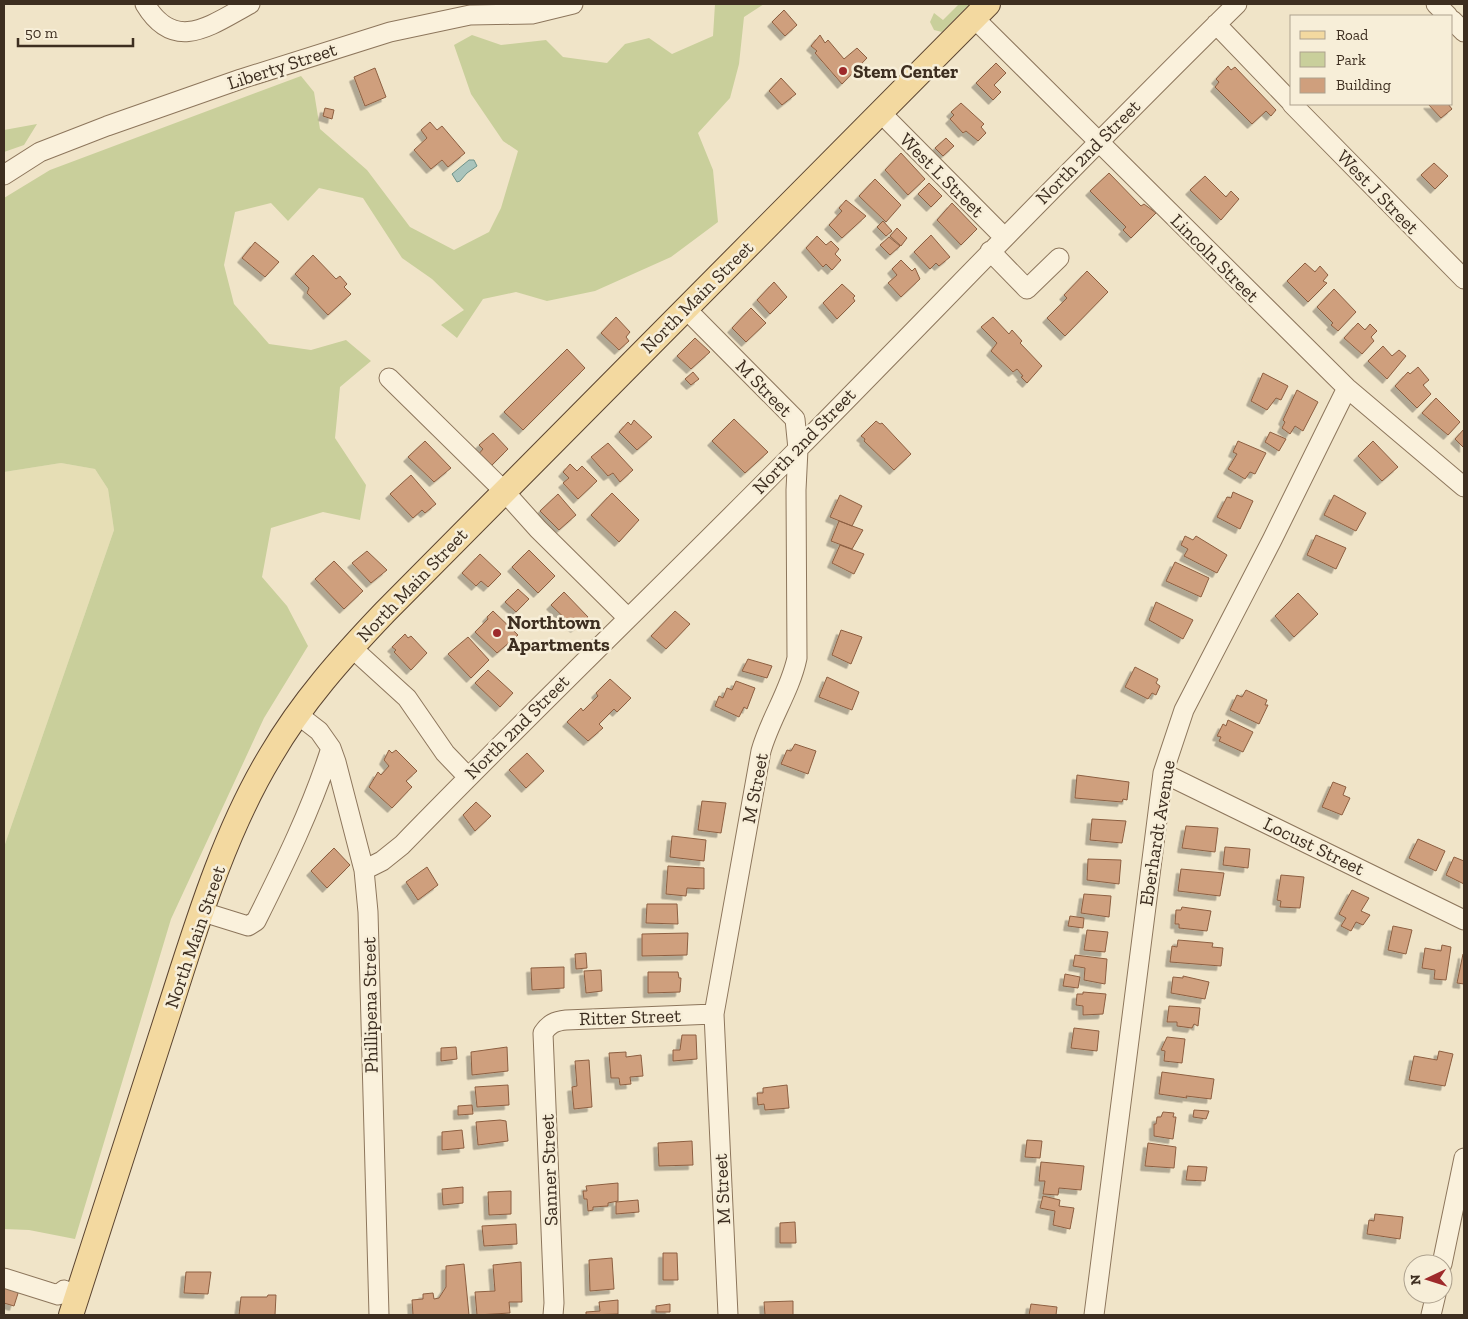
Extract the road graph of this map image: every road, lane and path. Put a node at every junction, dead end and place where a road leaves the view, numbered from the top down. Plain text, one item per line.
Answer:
1 (145, 4) edge
2 (250, 4) edge
3 (573, 4) edge
4 (1237, 4) edge
5 (1436, 4) edge
6 (981, 11) edge
7 (1447, 15) edge
8 (1453, 21) edge
9 (1216, 24) junction
10 (1464, 32) edge
11 (1290, 101) edge
12 (1294, 105) edge
13 (880, 112) junction
14 (1097, 141) junction
15 (4, 175) edge
16 (1004, 237) junction
17 (990, 251) junction
18 (1059, 258) dead end
19 (1464, 279) edge
20 (686, 309) junction
21 (389, 378) dead end
22 (1347, 388) junction
23 (798, 449) junction
24 (1464, 487) edge
25 (504, 491) junction
26 (627, 617) junction
27 (351, 647) junction
28 (297, 714) junction
29 (331, 748) junction
30 (1163, 773) junction
31 (468, 777) junction
32 (364, 870) junction
33 (203, 912) junction
34 (1464, 920) edge
35 (714, 1014) junction
36 (548, 1026) joint
37 (1464, 1158) edge
38 (1444, 1254) edge
39 (4, 1278) edge
40 (64, 1290) dead end
41 (71, 1315) edge
42 (379, 1315) edge
43 (552, 1315) edge
44 (728, 1315) edge
45 (1094, 1315) edge

1 - 2 street
3 - 15 street, Liberty Street
4 - 9 street, North 2nd Street
5 - 7 street
6 - 13 main road, North Main Street
6 - 14 street, Lincoln Street
8 - 10 street
9 - 11 street, West J Street
9 - 14 street, North 2nd Street
12 - 19 street, West J Street
13 - 16 street, West L Street
13 - 20 main road, North Main Street
14 - 16 street, North 2nd Street
14 - 22 street, Lincoln Street
16 - 17 street, North 2nd Street
17 - 18 street
17 - 23 street, North 2nd Street
20 - 23 street, M Street
20 - 25 main road, North Main Street
21 - 25 street
22 - 24 street, Lincoln Street
22 - 30 street, Eberhardt Avenue
23 - 26 street, North 2nd Street
23 - 35 street, M Street
25 - 26 street
25 - 27 main road, North Main Street
26 - 31 street, North 2nd Street
27 - 28 main road, North Main Street
27 - 31 street
28 - 29 street, Phillipena Street
28 - 33 main road, North Main Street
29 - 32 street, Phillipena Street
29 - 33 street
30 - 34 street, Locust Street
30 - 45 street, Eberhardt Avenue
31 - 32 street, North 2nd Street
32 - 42 street, Phillipena Street
33 - 41 main road, North Main Street
35 - 36 street, Ritter Street
35 - 44 street, M Street
36 - 43 street, Sanner Street
37 - 38 street
39 - 40 street

